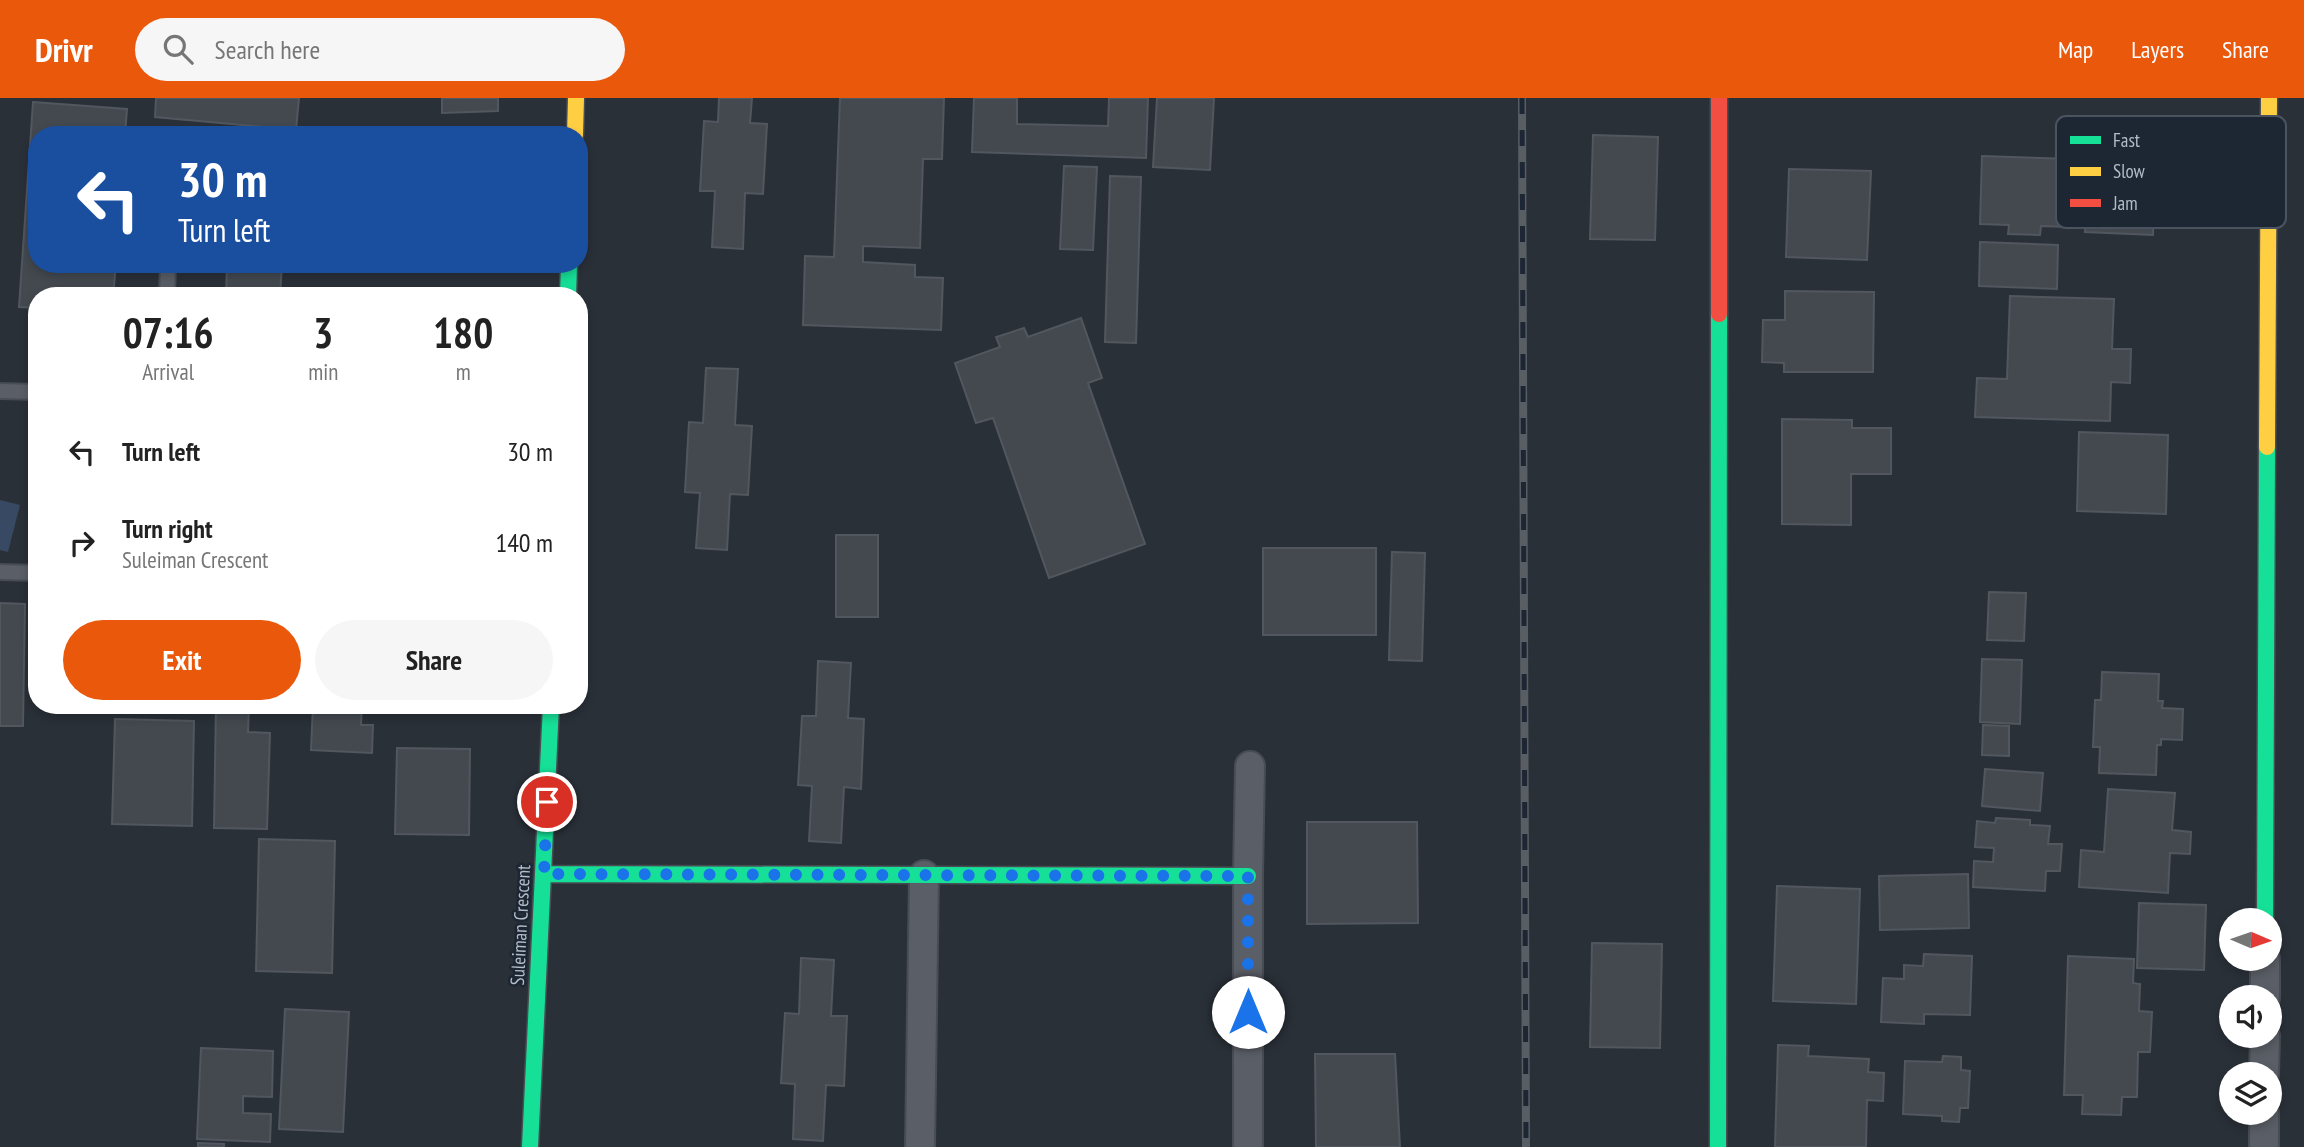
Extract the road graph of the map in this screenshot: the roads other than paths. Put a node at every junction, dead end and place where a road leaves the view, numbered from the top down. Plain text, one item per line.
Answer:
1 (576, 98) edge
2 (1719, 98) edge
3 (2269, 98) edge
4 (2269, 116) edge
5 (575, 126) edge
6 (2268, 228) edge
7 (0, 391) edge
8 (28, 392) edge
9 (0, 572) edge
10 (28, 573) edge
11 (551, 714) edge
12 (1250, 766) dead end
13 (544, 874) junction
14 (923, 875) junction
15 (1248, 876) junction
16 (2265, 908) edge
17 (2264, 1125) edge
18 (530, 1147) edge
19 (920, 1147) edge
20 (1248, 1147) edge
21 (1718, 1147) edge
22 (2264, 1147) edge

1 - 5 street
2 - 21 street
3 - 4 street
6 - 16 street
7 - 8 lane
9 - 10 lane
11 - 13 street, Suleiman Crescent
12 - 15 street
13 - 14 street
13 - 18 street, Suleiman Crescent
14 - 15 street
14 - 19 street
15 - 20 street
17 - 22 street

